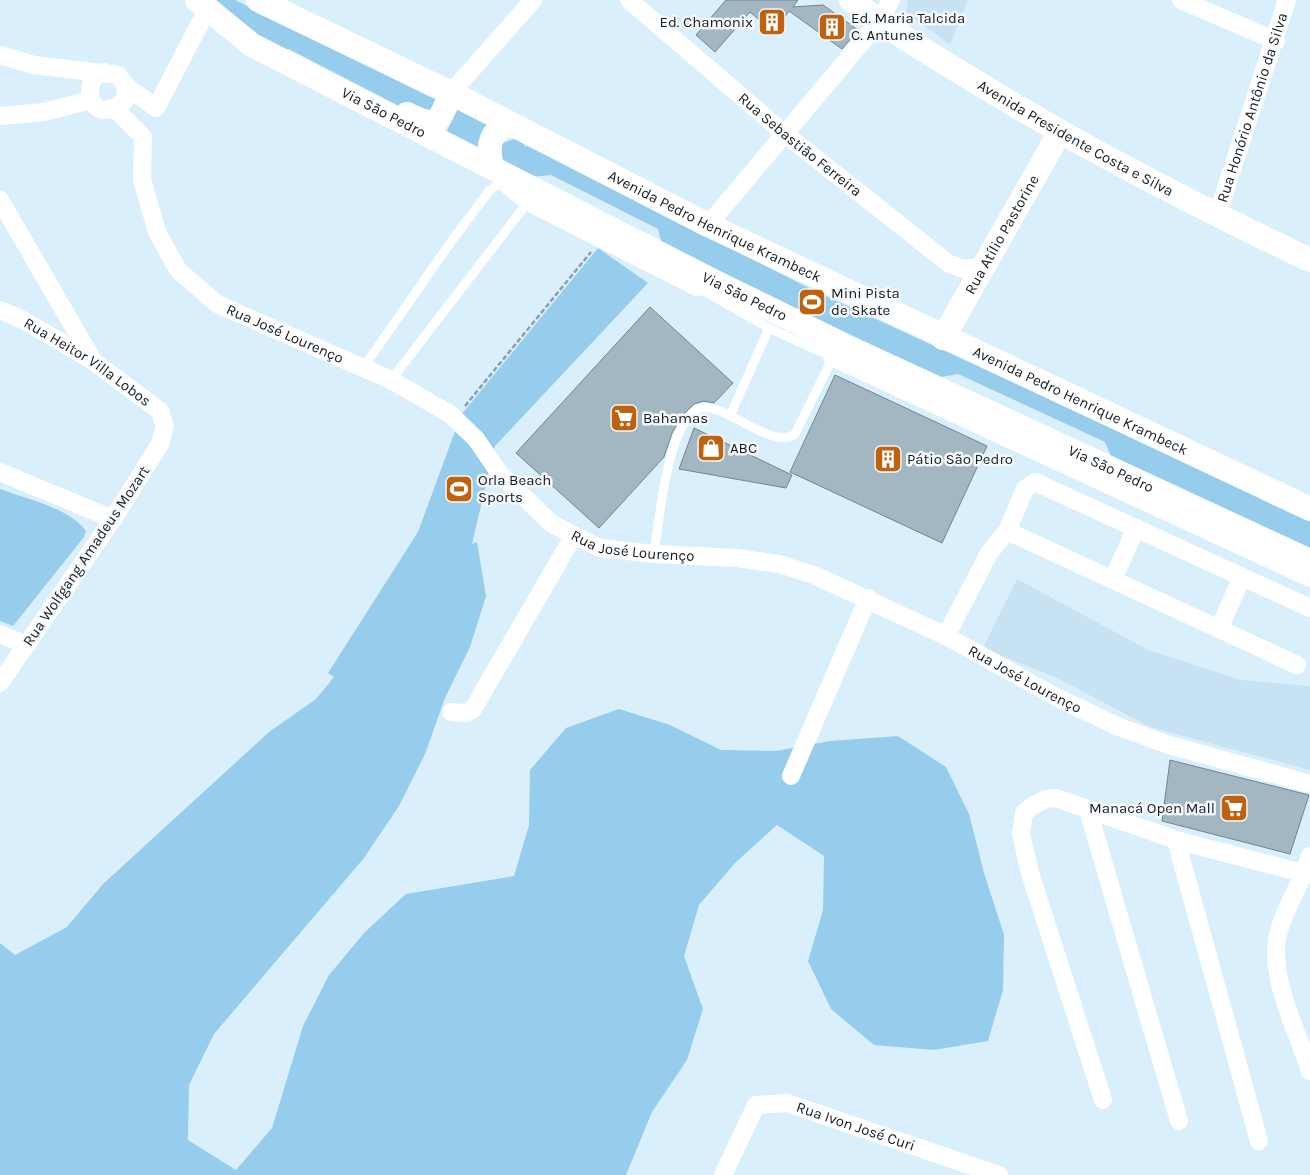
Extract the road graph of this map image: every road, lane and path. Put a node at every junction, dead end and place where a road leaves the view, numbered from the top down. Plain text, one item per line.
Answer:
1 (258, 0) edge
2 (533, 0) edge
3 (630, 0) edge
4 (851, 0) edge
5 (891, 0) edge
6 (1181, 0) edge
7 (1287, 0) edge
8 (202, 4) edge
9 (880, 22) junction
10 (1276, 41) junction
11 (0, 55) edge
12 (279, 58) junction
13 (54, 67) junction
14 (105, 72) junction
15 (126, 86) junction
16 (451, 93) junction
17 (89, 95) junction
18 (156, 108) junction
19 (115, 109) junction
20 (0, 116) edge
21 (511, 125) junction
22 (1060, 132) junction
23 (786, 134) junction
24 (143, 137) junction
25 (497, 174) junction
26 (0, 200) edge
27 (528, 202) junction
28 (1217, 216) junction
29 (708, 225) junction
30 (602, 239) junction
31 (1310, 260) edge
32 (982, 267) junction
33 (706, 284) junction
34 (0, 310) edge
35 (769, 328) junction
36 (943, 338) junction
37 (840, 352) junction
38 (93, 361) junction
39 (363, 368) junction
40 (390, 380) junction
41 (730, 416) junction
42 (454, 418) junction
43 (165, 426) joint
44 (0, 472) edge
45 (1310, 509) edge
46 (113, 519) junction
47 (1136, 528) junction
48 (1007, 531) junction
49 (574, 535) junction
50 (654, 554) junction
51 (1310, 561) edge
52 (1242, 577) junction
53 (1310, 578) edge
54 (1113, 579) junction
55 (868, 598) junction
56 (1310, 608) edge
57 (1219, 628) junction
58 (0, 634) edge
59 (946, 636) junction
60 (27, 645) junction
61 (1297, 666) dead end
62 (0, 683) edge
63 (451, 712) dead end
64 (791, 776) dead end
65 (1310, 784) edge
66 (1088, 810) junction
67 (1176, 840) junction
68 (1310, 856) edge
69 (1307, 874) edge
70 (1310, 1071) edge
71 (1102, 1100) dead end
72 (1179, 1121) dead end
73 (1259, 1141) dead end
74 (723, 1175) edge
75 (999, 1175) edge

1 - 16 main road, Avenida Pedro Henrique Krambeck
2 - 16 street
3 - 23 street, Rua Sebastião Ferreira
4 - 9 main road, Avenida Presidente Costa e Silva
5 - 9 street
6 - 10 street
7 - 10 street, Rua Honório Antônio da Silva
8 - 12 main road, Via São Pedro
8 - 18 street
9 - 22 main road, Avenida Presidente Costa e Silva
9 - 23 street
10 - 28 street, Rua Honório Antônio da Silva
11 - 13 street
12 - 16 main road
12 - 25 main road, Via São Pedro
13 - 14 street
13 - 17 street
14 - 15 street
14 - 17 street
15 - 18 street
15 - 19 street
16 - 21 main road, Avenida Pedro Henrique Krambeck
17 - 19 street
17 - 20 street
18 - 24 street
19 - 24 street
21 - 25 main road
21 - 29 main road, Avenida Pedro Henrique Krambeck
22 - 28 main road, Avenida Presidente Costa e Silva
22 - 32 main road, Rua Atílio Pastorine
23 - 29 street
23 - 32 street, Rua Sebastião Ferreira
24 - 39 street, Rua José Lourenço
25 - 27 street
25 - 33 main road, Via São Pedro
25 - 39 lane
26 - 38 street
27 - 30 street
27 - 40 lane
28 - 31 main road, Avenida Presidente Costa e Silva
29 - 36 main road, Avenida Pedro Henrique Krambeck
30 - 33 street
30 - 42 path
32 - 36 main road, Rua Atílio Pastorine
33 - 35 lane
33 - 37 main road, Via São Pedro
34 - 38 street, Rua Heitor Villa Lobos
35 - 37 lane
35 - 41 lane
36 - 45 main road, Avenida Pedro Henrique Krambeck
37 - 41 lane
37 - 51 main road, Via São Pedro
37 - 53 street
38 - 43 street, Rua Heitor Villa Lobos
39 - 40 street, Rua José Lourenço
40 - 42 street, Rua José Lourenço
41 - 50 lane
42 - 49 street, Rua José Lourenço
43 - 46 street, Rua Wolfgang Amadeus Mozart
44 - 46 street
46 - 60 street, Rua Wolfgang Amadeus Mozart
47 - 48 street
47 - 52 street
47 - 54 street
48 - 54 street
48 - 59 street
49 - 50 street, Rua José Lourenço
49 - 63 street
50 - 55 street, Rua José Lourenço
52 - 56 street
52 - 57 street
54 - 57 street
55 - 59 street, Rua José Lourenço
55 - 64 street
57 - 61 street
58 - 60 street
59 - 65 street, Rua José Lourenço
60 - 62 street, Rua Wolfgang Amadeus Mozart
66 - 67 street
66 - 71 street
66 - 72 street
67 - 69 street
67 - 73 street
68 - 69 street
69 - 70 street
74 - 75 street, Rua Ivon José Curi

